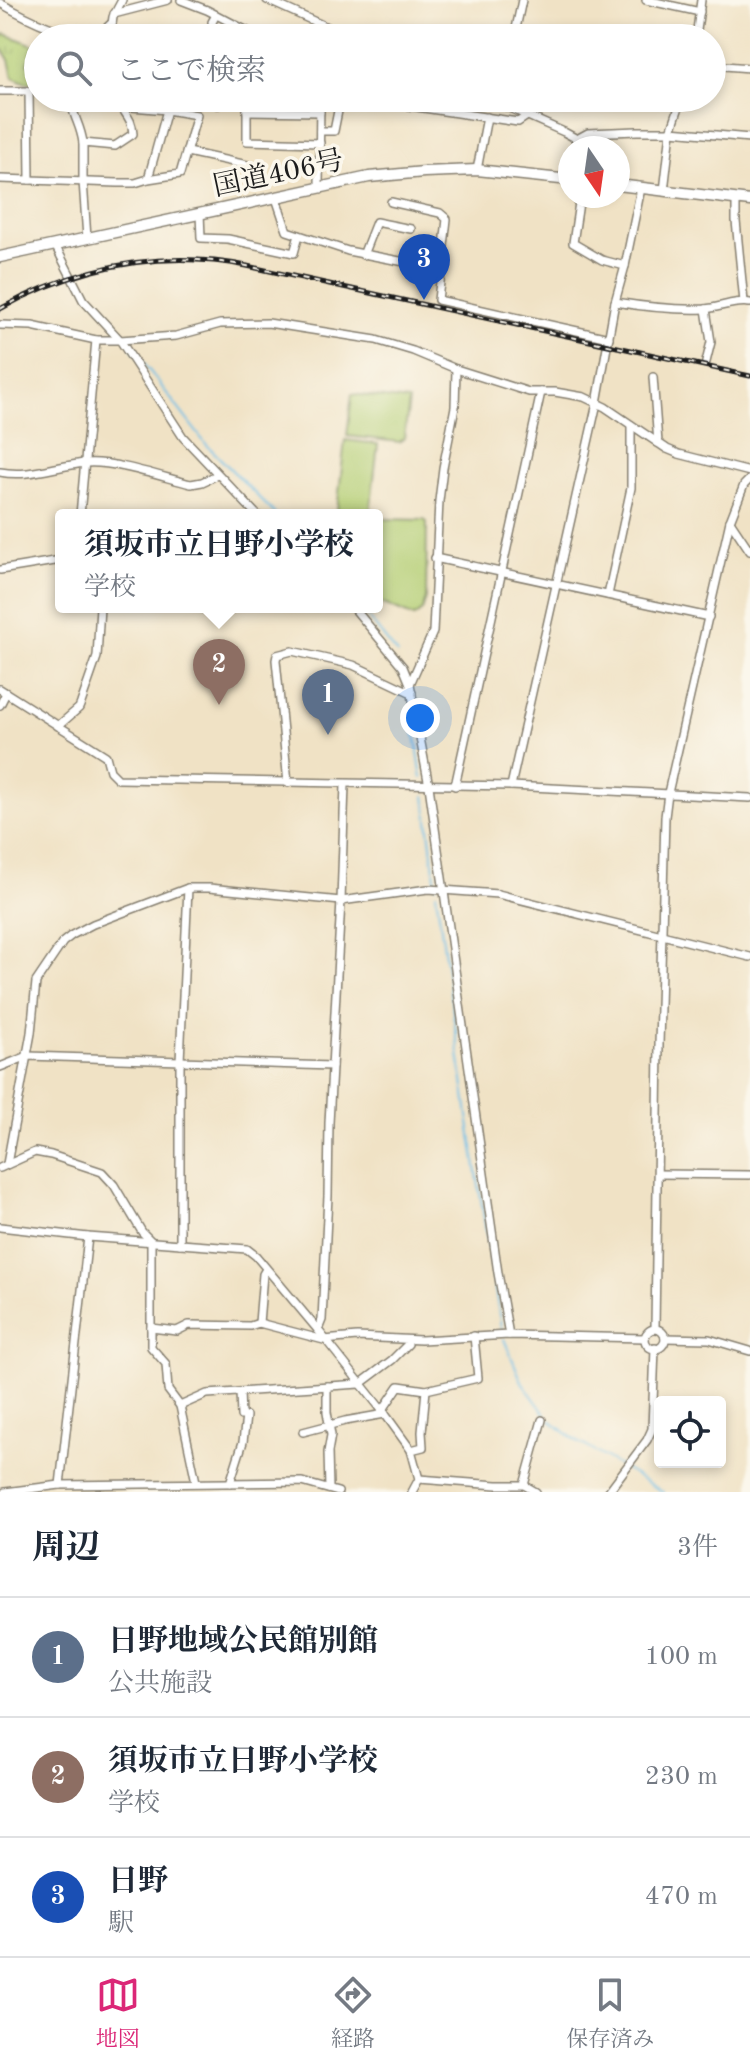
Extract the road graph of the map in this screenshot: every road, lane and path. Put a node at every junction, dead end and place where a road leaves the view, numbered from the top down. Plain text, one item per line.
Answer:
1 (122, 0) edge
2 (168, 0) edge
3 (181, 0) edge
4 (267, 0) edge
5 (522, 0) edge
6 (646, 0) edge
7 (701, 0) edge
8 (0, 2) edge
9 (700, 12) junction
10 (216, 15) junction
11 (113, 18) junction
12 (43, 24) edge
13 (108, 24) edge
14 (112, 24) edge
15 (212, 24) edge
16 (234, 24) edge
17 (320, 24) edge
18 (517, 24) edge
19 (698, 24) edge
20 (726, 66) edge
21 (750, 68) edge
22 (0, 91) edge
23 (24, 91) edge
24 (29, 112) edge
25 (73, 112) edge
26 (125, 112) edge
27 (166, 112) edge
28 (179, 112) edge
29 (247, 112) edge
30 (320, 112) edge
31 (338, 112) edge
32 (452, 112) edge
33 (520, 112) edge
34 (677, 112) edge
35 (527, 116) junction
36 (487, 117) junction
37 (320, 131) junction
38 (671, 131) junction
39 (563, 136) edge
40 (585, 136) edge
41 (750, 138) edge
42 (83, 143) junction
43 (320, 143) junction
44 (187, 152) junction
45 (252, 166) dead end
46 (477, 170) junction
47 (0, 179) edge
48 (148, 179) junction
49 (558, 179) edge
50 (30, 180) junction
51 (83, 181) junction
52 (630, 187) edge
53 (319, 188) junction
54 (641, 188) junction
55 (664, 191) junction
56 (276, 198) junction
57 (736, 200) junction
58 (750, 201) edge
59 (391, 202) dead end
60 (578, 208) edge
61 (200, 213) junction
62 (411, 229) dead end
63 (299, 235) junction
64 (87, 238) junction
65 (55, 245) junction
66 (363, 255) junction
67 (0, 257) edge
68 (625, 266) junction
69 (441, 269) junction
70 (615, 302) junction
71 (747, 302) edge
72 (706, 309) junction
73 (0, 325) edge
74 (609, 338) junction
75 (96, 340) junction
76 (120, 340) junction
77 (706, 362) dead end
78 (456, 369) junction
79 (653, 377) dead end
80 (541, 392) junction
81 (597, 403) junction
82 (631, 425) junction
83 (658, 443) junction
84 (85, 463) junction
85 (0, 472) edge
86 (750, 472) edge
87 (217, 475) junction
88 (750, 479) edge
89 (81, 509) edge
90 (251, 509) edge
91 (730, 521) junction
92 (750, 551) edge
93 (435, 558) junction
94 (55, 561) edge
95 (0, 570) edge
96 (502, 571) junction
97 (555, 583) junction
98 (608, 595) junction
99 (100, 613) edge
100 (358, 613) edge
101 (709, 617) junction
102 (410, 684) junction
103 (3, 691) edge
104 (412, 693) junction
105 (0, 705) edge
106 (58, 726) junction
107 (288, 783) junction
108 (345, 785) junction
109 (429, 786) junction
110 (455, 786) junction
111 (511, 786) junction
112 (668, 793) junction
113 (750, 798) edge
114 (188, 888) junction
115 (439, 889) junction
116 (341, 901) junction
117 (662, 936) junction
118 (750, 957) edge
119 (28, 1056) junction
120 (180, 1061) junction
121 (332, 1066) junction
122 (0, 1067) edge
123 (3, 1166) edge
124 (658, 1174) junction
125 (750, 1175) edge
126 (0, 1227) edge
127 (88, 1237) junction
128 (151, 1241) junction
129 (180, 1244) junction
130 (266, 1269) junction
131 (259, 1323) junction
132 (151, 1328) junction
133 (655, 1329) junction
134 (318, 1330) junction
135 (509, 1335) junction
136 (474, 1336) junction
137 (645, 1338) junction
138 (665, 1338) junction
139 (324, 1340) junction
140 (409, 1340) junction
141 (655, 1348) junction
142 (750, 1351) edge
143 (360, 1384) junction
144 (327, 1386) junction
145 (426, 1390) junction
146 (240, 1392) junction
147 (180, 1406) junction
148 (384, 1413) junction
149 (542, 1420) dead end
150 (329, 1426) junction
151 (303, 1432) dead end
152 (411, 1450) junction
153 (419, 1479) junction
154 (196, 1482) junction
155 (230, 1483) junction
156 (60, 1485) junction
157 (524, 1485) junction
158 (40, 1489) edge
159 (329, 1489) junction
160 (5, 1492) edge
161 (338, 1492) edge
162 (412, 1492) edge
163 (536, 1492) edge
164 (608, 1492) edge

1 - 11 street
2 - 11 street
3 - 10 street
4 - 17 street
5 - 18 street
6 - 9 street
7 - 9 street
8 - 12 street
9 - 19 street
10 - 15 street
10 - 16 street
11 - 13 street
11 - 14 street
20 - 21 street
22 - 23 street
24 - 50 street
25 - 42 street
26 - 42 street
27 - 48 street
28 - 44 street
29 - 43 street
30 - 37 street
31 - 37 street
32 - 36 street
33 - 35 street
34 - 38 street
35 - 36 street
35 - 39 street
36 - 46 street
37 - 43 street
38 - 40 street
38 - 41 street
38 - 55 street
42 - 51 street
43 - 53 street
44 - 45 street
44 - 48 street
46 - 49 highway, 国道406号
46 - 53 highway, 国道406号
47 - 50 street
48 - 51 street
50 - 51 street
51 - 64 street
52 - 54 highway
53 - 56 highway, 国道406号
54 - 55 highway
54 - 68 street
55 - 57 highway
56 - 61 highway, 国道406号
56 - 63 street
57 - 58 highway
57 - 71 street
59 - 69 street
60 - 68 street
61 - 63 street
61 - 64 highway, 国道406号
62 - 66 street
63 - 66 street
64 - 65 highway, 国道406号
65 - 67 highway, 国道406号
65 - 76 street
66 - 69 street
68 - 70 street
69 - 74 street
70 - 72 street
70 - 74 street
71 - 72 street
72 - 77 street
73 - 75 street
74 - 81 street
75 - 76 street
75 - 84 street
76 - 78 street
76 - 87 street
78 - 80 street
78 - 93 street
79 - 83 street
80 - 81 street
80 - 96 street
81 - 82 street
81 - 97 street
82 - 83 street
82 - 98 street
83 - 86 street
84 - 85 street
84 - 87 street
84 - 89 street
87 - 90 street
88 - 91 street
91 - 92 street
91 - 101 street
93 - 96 street
93 - 102 street
94 - 95 street
96 - 97 street
96 - 110 street
97 - 98 street
97 - 111 street
98 - 101 street
99 - 106 street
100 - 102 street
101 - 112 street
102 - 104 street
103 - 105 street
103 - 106 street
104 - 107 street
104 - 109 street
106 - 107 street
107 - 108 street
108 - 109 street
108 - 116 street
109 - 110 street
109 - 115 street
110 - 111 street
111 - 112 street
112 - 113 street
112 - 117 street
114 - 116 street
114 - 119 street
114 - 120 street
115 - 116 street
115 - 117 street
115 - 135 street
116 - 121 street
117 - 118 street
117 - 124 street
119 - 120 street
119 - 122 street
119 - 123 street
120 - 121 street
120 - 129 street
121 - 134 street
123 - 128 street
124 - 125 street
124 - 133 street
126 - 127 street
127 - 128 street
127 - 156 street
128 - 129 street
128 - 132 street
129 - 130 street
130 - 131 street
130 - 134 street
131 - 132 street
131 - 139 street
132 - 147 street
133 - 137 street
133 - 138 street
134 - 139 street
135 - 136 street
135 - 137 street
136 - 140 street
136 - 145 street
137 - 141 street
138 - 141 street
138 - 142 street
139 - 140 street
139 - 143 street
140 - 143 street
141 - 164 street
143 - 144 street
143 - 148 street
144 - 146 street
144 - 150 street
145 - 148 street
145 - 152 street
146 - 147 street
146 - 155 street
147 - 154 street
148 - 150 street
148 - 152 street
149 - 157 street
150 - 151 street
150 - 159 street
152 - 153 street
153 - 157 street
153 - 162 street
154 - 155 street
154 - 156 street
155 - 159 street
156 - 158 street
157 - 163 street
158 - 160 street
159 - 161 street

